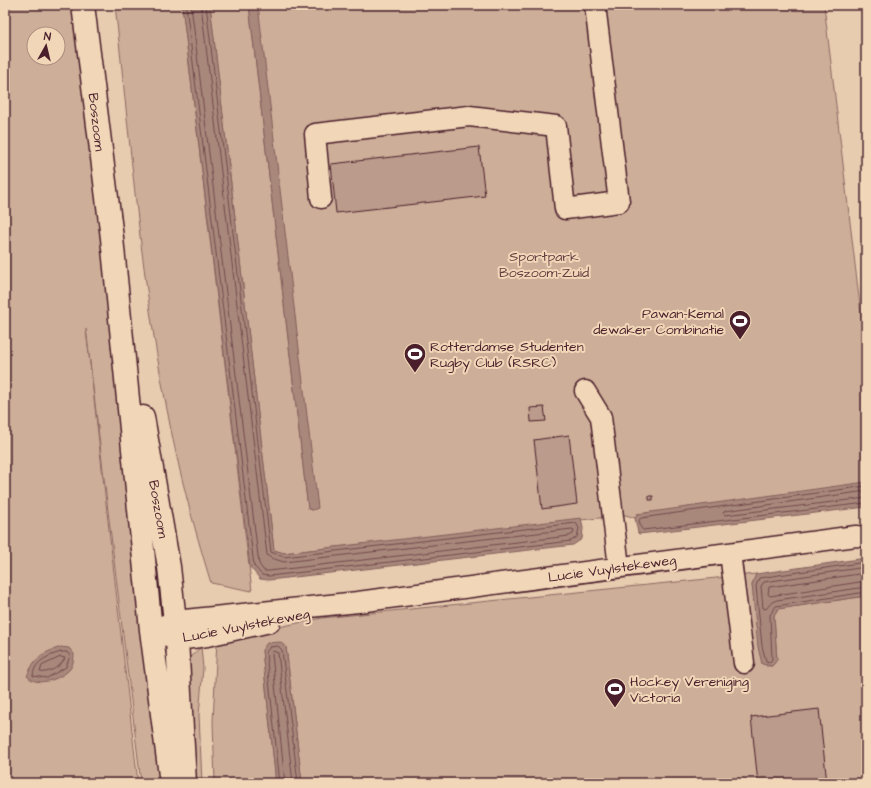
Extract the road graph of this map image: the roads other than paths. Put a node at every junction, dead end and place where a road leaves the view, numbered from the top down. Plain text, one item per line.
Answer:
1 (83, 5) edge
2 (596, 5) edge
3 (321, 198) dead end
4 (112, 238) junction
5 (585, 391) dead end
6 (866, 537) edge
7 (730, 552) junction
8 (619, 567) junction
9 (151, 630) junction
10 (176, 630) junction
11 (744, 663) dead end
12 (171, 783) edge
13 (185, 783) edge

1 - 4 main road, Boszoom
2 - 3 street
4 - 9 main road, Boszoom
4 - 10 main road, Boszoom
5 - 8 street
6 - 7 street, Lucie Vuylstekeweg
7 - 8 street, Lucie Vuylstekeweg
7 - 11 street
8 - 10 street, Lucie Vuylstekeweg
9 - 10 street, Lucie Vuylstekeweg
9 - 12 main road, Boszoom
10 - 13 main road, Boszoom

